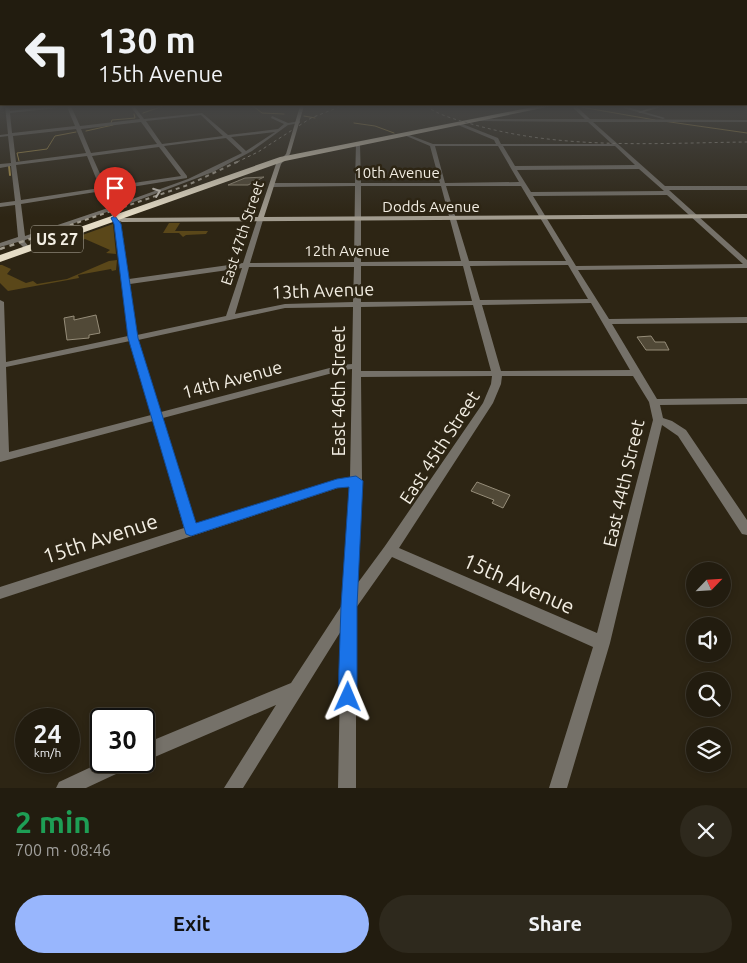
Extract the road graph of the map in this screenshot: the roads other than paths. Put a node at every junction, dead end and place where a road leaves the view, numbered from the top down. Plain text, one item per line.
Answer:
1 (11, 143) edge
2 (85, 143) edge
3 (179, 143) edge
4 (232, 143) edge
5 (260, 143) edge
6 (292, 143) edge
7 (364, 143) edge
8 (429, 143) edge
9 (358, 144) junction
10 (432, 144) junction
11 (615, 144) joint
12 (161, 145) junction
13 (499, 145) junction
14 (244, 153) junction
15 (90, 154) junction
16 (283, 159) junction
17 (13, 164) junction
18 (0, 166) edge
19 (640, 167) junction
20 (513, 168) junction
21 (202, 175) junction
22 (184, 177) junction
23 (357, 184) junction
24 (443, 184) junction
25 (522, 184) junction
26 (272, 185) junction
27 (663, 188) junction
28 (747, 188) edge
29 (104, 189) junction
30 (670, 193) junction
31 (528, 194) junction
32 (17, 202) junction
33 (0, 204) edge
34 (113, 213) junction
35 (694, 216) junction
36 (747, 216) edge
37 (453, 218) junction
38 (543, 218) junction
39 (356, 219) junction
40 (260, 220) junction
41 (22, 239) junction
42 (0, 245) edge
43 (28, 249) junction
44 (0, 259) edge
45 (746, 262) edge
46 (466, 263) junction
47 (356, 264) junction
48 (245, 265) junction
49 (571, 265) junction
50 (125, 282) junction
51 (0, 302) edge
52 (593, 302) junction
53 (356, 304) junction
54 (478, 304) junction
55 (230, 317) junction
56 (747, 320) edge
57 (606, 322) junction
58 (133, 338) junction
59 (2, 366) edge
60 (356, 370) junction
61 (636, 373) junction
62 (497, 374) junction
63 (747, 401) edge
64 (654, 402) junction
65 (158, 416) junction
66 (658, 420) junction
67 (2, 458) edge
68 (356, 481) junction
69 (746, 529) edge
70 (191, 530) junction
71 (390, 550) junction
72 (0, 593) edge
73 (349, 606) junction
74 (602, 643) junction
75 (298, 688) junction
76 (155, 748) edge
77 (98, 773) edge
78 (65, 788) edge
79 (233, 788) edge
80 (347, 788) edge
81 (558, 788) edge

1 - 17 street
2 - 15 street
3 - 12 street
4 - 14 street
5 - 14 street
6 - 16 street, East 47th Street
7 - 9 highway, US 27
8 - 10 street
9 - 16 highway, US 27
9 - 23 street, East 46th Street
10 - 13 street
10 - 24 street
11 - 13 street
11 - 19 street
12 - 15 street
12 - 22 street
13 - 20 street, East 44th Street
14 - 21 street
15 - 17 street
15 - 29 street
16 - 26 street, East 47th Street
16 - 34 highway, US 27
17 - 18 street
17 - 32 street
19 - 20 street
19 - 27 street
20 - 25 street, East 44th Street
21 - 22 street
34 -> 21 street
22 - 29 street
23 - 24 street, 10th Avenue
23 - 26 street, 10th Avenue
23 - 39 street, East 46th Street
24 - 25 street, 10th Avenue
24 - 37 street
25 - 31 street, East 44th Street
26 - 40 street, East 47th Street
27 - 28 street
27 - 30 street
29 - 32 street
29 - 34 street
30 - 31 street
30 - 35 street
31 - 38 street, East 44th Street
32 - 33 street
32 - 41 street
34 - 40 street, Dodds Avenue
34 - 41 street
34 - 43 highway, US 27
34 - 50 street
35 - 36 street, Dodds Avenue
35 - 38 street, Dodds Avenue
35 - 45 street
37 - 38 street, Dodds Avenue
37 - 39 street, Dodds Avenue
37 - 46 street
38 - 49 street, East 44th Street
39 - 40 street, Dodds Avenue
39 - 47 street, East 46th Street
40 - 48 street, East 47th Street
41 - 42 street
41 - 43 street
43 - 44 highway, US 27
45 - 49 street, 12th Avenue
46 - 47 street, 12th Avenue
46 - 49 street, 12th Avenue
46 - 54 street
47 - 48 street, 12th Avenue
47 - 53 street, East 46th Street
48 - 50 street, 12th Avenue
48 - 55 street, East 47th Street
49 - 52 street, East 44th Street
50 - 58 street
51 - 59 street
52 - 54 street, 13th Avenue
52 - 57 street, East 44th Street
53 - 54 street, 13th Avenue
53 - 55 street, 13th Avenue
53 - 60 street, East 46th Street
54 - 62 street
55 - 58 street, 13th Avenue
56 - 57 street
57 - 61 street, East 44th Street
58 - 59 street, 13th Avenue
58 - 65 street
59 - 67 street
60 - 62 street, 14th Avenue
60 - 65 street, 14th Avenue
60 - 68 street, East 46th Street
61 - 62 street, 14th Avenue
61 - 64 street, East 44th Street
62 - 71 street, East 45th Street
63 - 64 street
64 - 66 street, East 44th Street
65 - 67 street, 14th Avenue
65 - 70 street
66 - 69 street
66 - 74 street, East 44th Street
68 - 70 street, 15th Avenue
68 - 73 street, East 46th Street
70 - 72 street, 15th Avenue
71 - 73 street, East 45th Street
71 - 74 street, 15th Avenue
73 - 75 street, East 45th Street
73 - 80 street, East 46th Street
74 - 81 street, East 44th Street
75 - 76 street
75 - 79 street, East 45th Street
77 - 78 street

